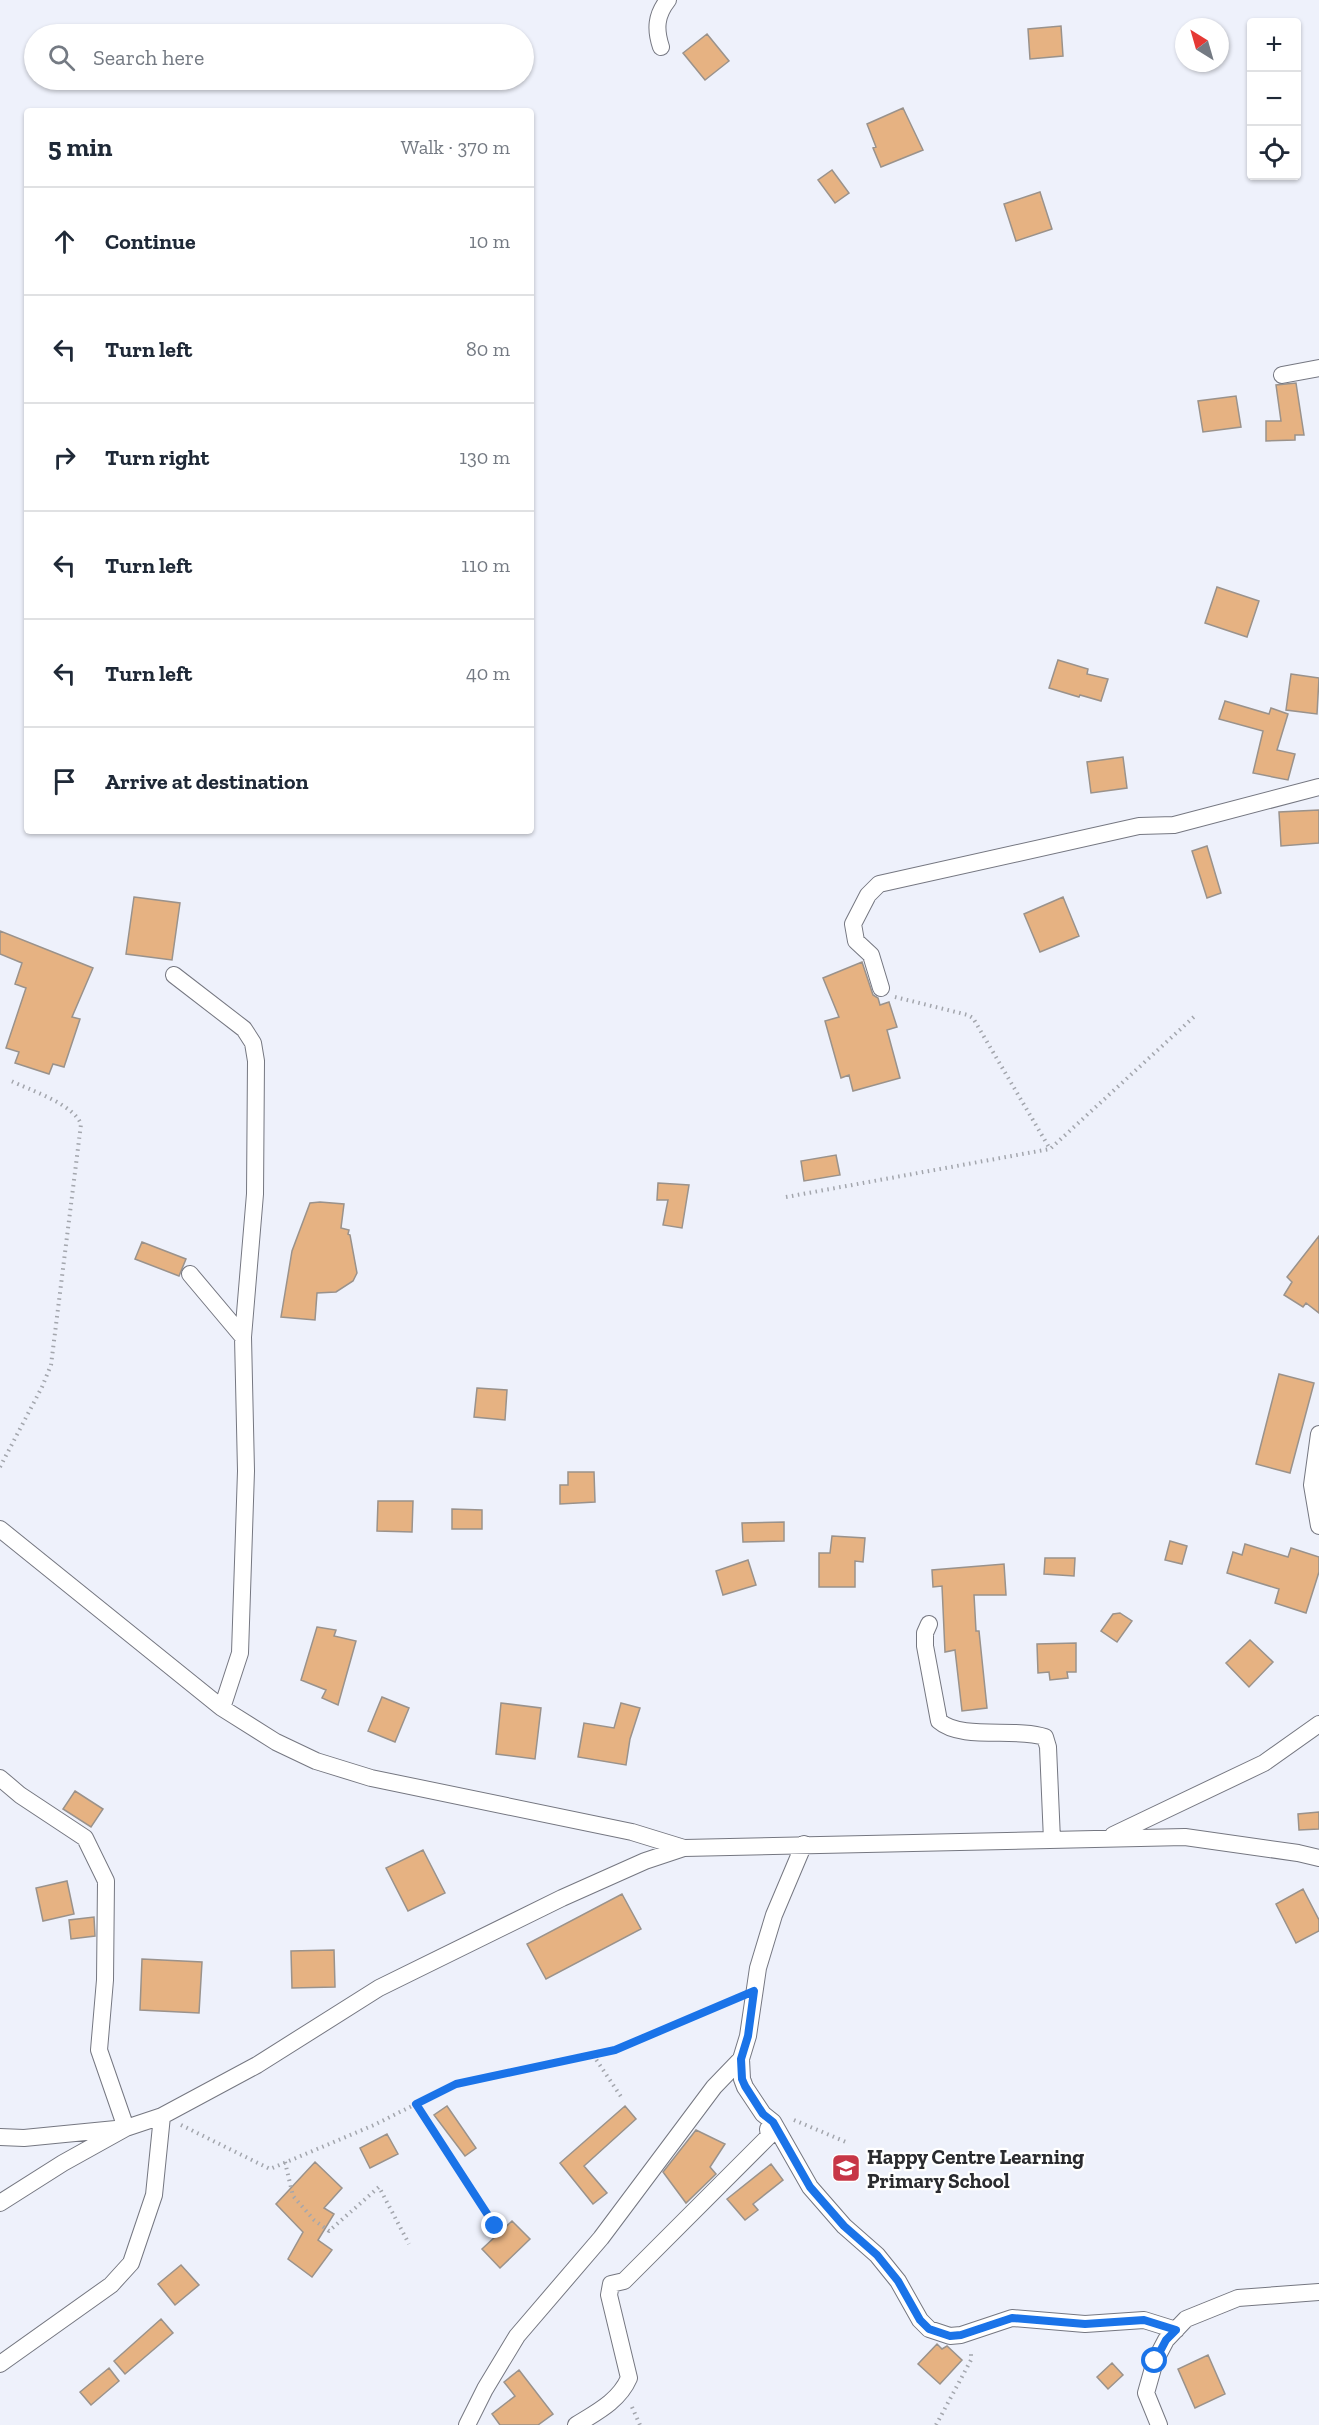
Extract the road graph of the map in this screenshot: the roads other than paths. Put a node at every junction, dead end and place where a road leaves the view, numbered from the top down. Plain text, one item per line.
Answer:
1 (668, 0) edge
2 (661, 47) dead end
3 (1319, 368) edge
4 (1282, 375) dead end
5 (1319, 787) edge
6 (174, 975) dead end
7 (880, 988) road end
8 (190, 1274) dead end
9 (243, 1337) junction
10 (1319, 1434) edge
11 (1319, 1526) edge
12 (0, 1529) edge
13 (929, 1624) dead end
14 (222, 1708) junction
15 (1319, 1724) edge
16 (0, 1778) edge
17 (1110, 1837) junction
18 (1052, 1840) junction
19 (804, 1844) junction
20 (684, 1848) junction
21 (1319, 1858) edge
22 (741, 2059) junction
23 (162, 2116) junction
24 (780, 2120) junction
25 (126, 2128) junction
26 (0, 2138) edge
27 (0, 2203) edge
28 (1319, 2292) edge
29 (1176, 2330) junction
30 (0, 2364) edge
31 (467, 2425) edge
32 (576, 2425) edge
33 (1159, 2425) edge

1 - 2 street
3 - 4 street
5 - 7 street
6 - 9 street
8 - 9 street
9 - 14 street
10 - 11 street
12 - 14 street
13 - 18 street
14 - 20 street
15 - 17 street
16 - 25 street
17 - 18 street
17 - 21 street
18 - 19 street
19 - 20 street
19 - 22 street
20 - 23 street
22 - 24 street
22 - 31 street
23 - 25 street
23 - 30 street
24 - 29 street
24 - 32 street
25 - 26 street
25 - 27 street
28 - 29 street
29 - 33 street

